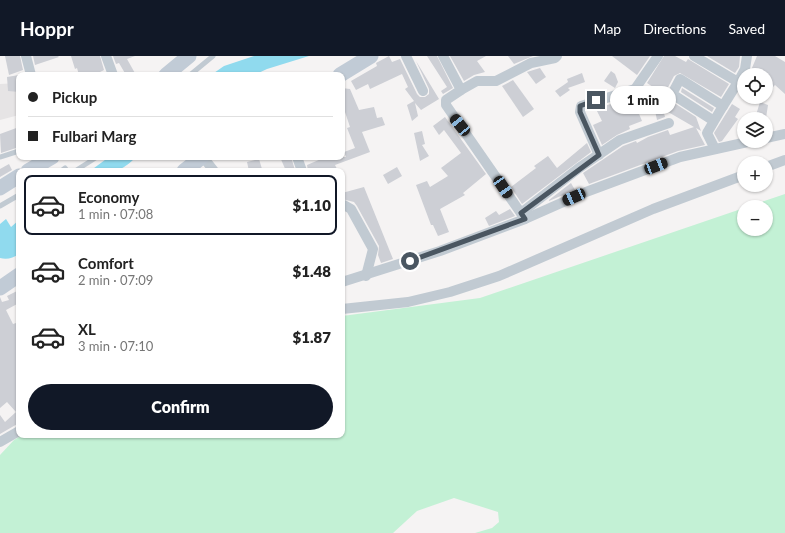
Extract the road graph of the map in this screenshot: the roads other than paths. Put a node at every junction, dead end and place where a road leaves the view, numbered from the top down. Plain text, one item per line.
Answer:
1 (26, 56) edge
2 (106, 56) edge
3 (189, 56) edge
4 (213, 56) edge
5 (371, 56) edge
6 (406, 56) edge
7 (443, 56) edge
8 (557, 56) edge
9 (658, 56) edge
10 (694, 56) edge
11 (747, 56) edge
12 (207, 58) edge
13 (745, 68) edge
14 (30, 72) edge
15 (112, 72) edge
16 (170, 72) edge
17 (193, 72) edge
18 (345, 72) edge
19 (737, 81) edge
20 (737, 84) edge
21 (461, 90) junction
22 (423, 91) dead end
23 (723, 106) junction
24 (714, 121) junction
25 (669, 123) dead end
26 (785, 134) edge
27 (773, 137) edge
28 (737, 144) edge
29 (715, 149) junction
30 (16, 153) edge
31 (599, 155) junction
32 (0, 157) edge
33 (47, 160) edge
34 (92, 160) edge
35 (198, 160) edge
36 (205, 160) edge
37 (785, 160) edge
38 (773, 164) edge
39 (33, 168) edge
40 (80, 168) edge
41 (188, 168) edge
42 (211, 168) edge
43 (16, 178) edge
44 (737, 178) edge
45 (0, 188) edge
46 (16, 197) edge
47 (0, 206) edge
48 (345, 206) edge
49 (523, 216) junction
50 (366, 276) junction
51 (16, 277) edge
52 (345, 281) edge
53 (0, 288) edge
54 (345, 309) edge
55 (16, 432) edge
56 (0, 440) edge

1 - 14 street
2 - 15 street
3 - 16 street
4 - 12 lane
5 - 18 street
6 - 22 street
7 - 21 street
8 - 21 street
9 - 31 street
10 - 19 street
11 - 13 street
12 - 17 lane
20 - 23 street
21 - 49 street
23 - 24 street
23 - 24 street
24 - 29 street
25 - 31 street
26 - 27 street
28 - 29 street
29 - 49 street
30 - 32 lane
31 - 49 street
33 - 39 street
34 - 40 lane
35 - 41 street
36 - 42 street
37 - 38 street
43 - 45 street
44 - 54 street
46 - 47 lane
48 - 50 street
49 - 50 street
50 - 52 street
51 - 53 street
55 - 56 street

